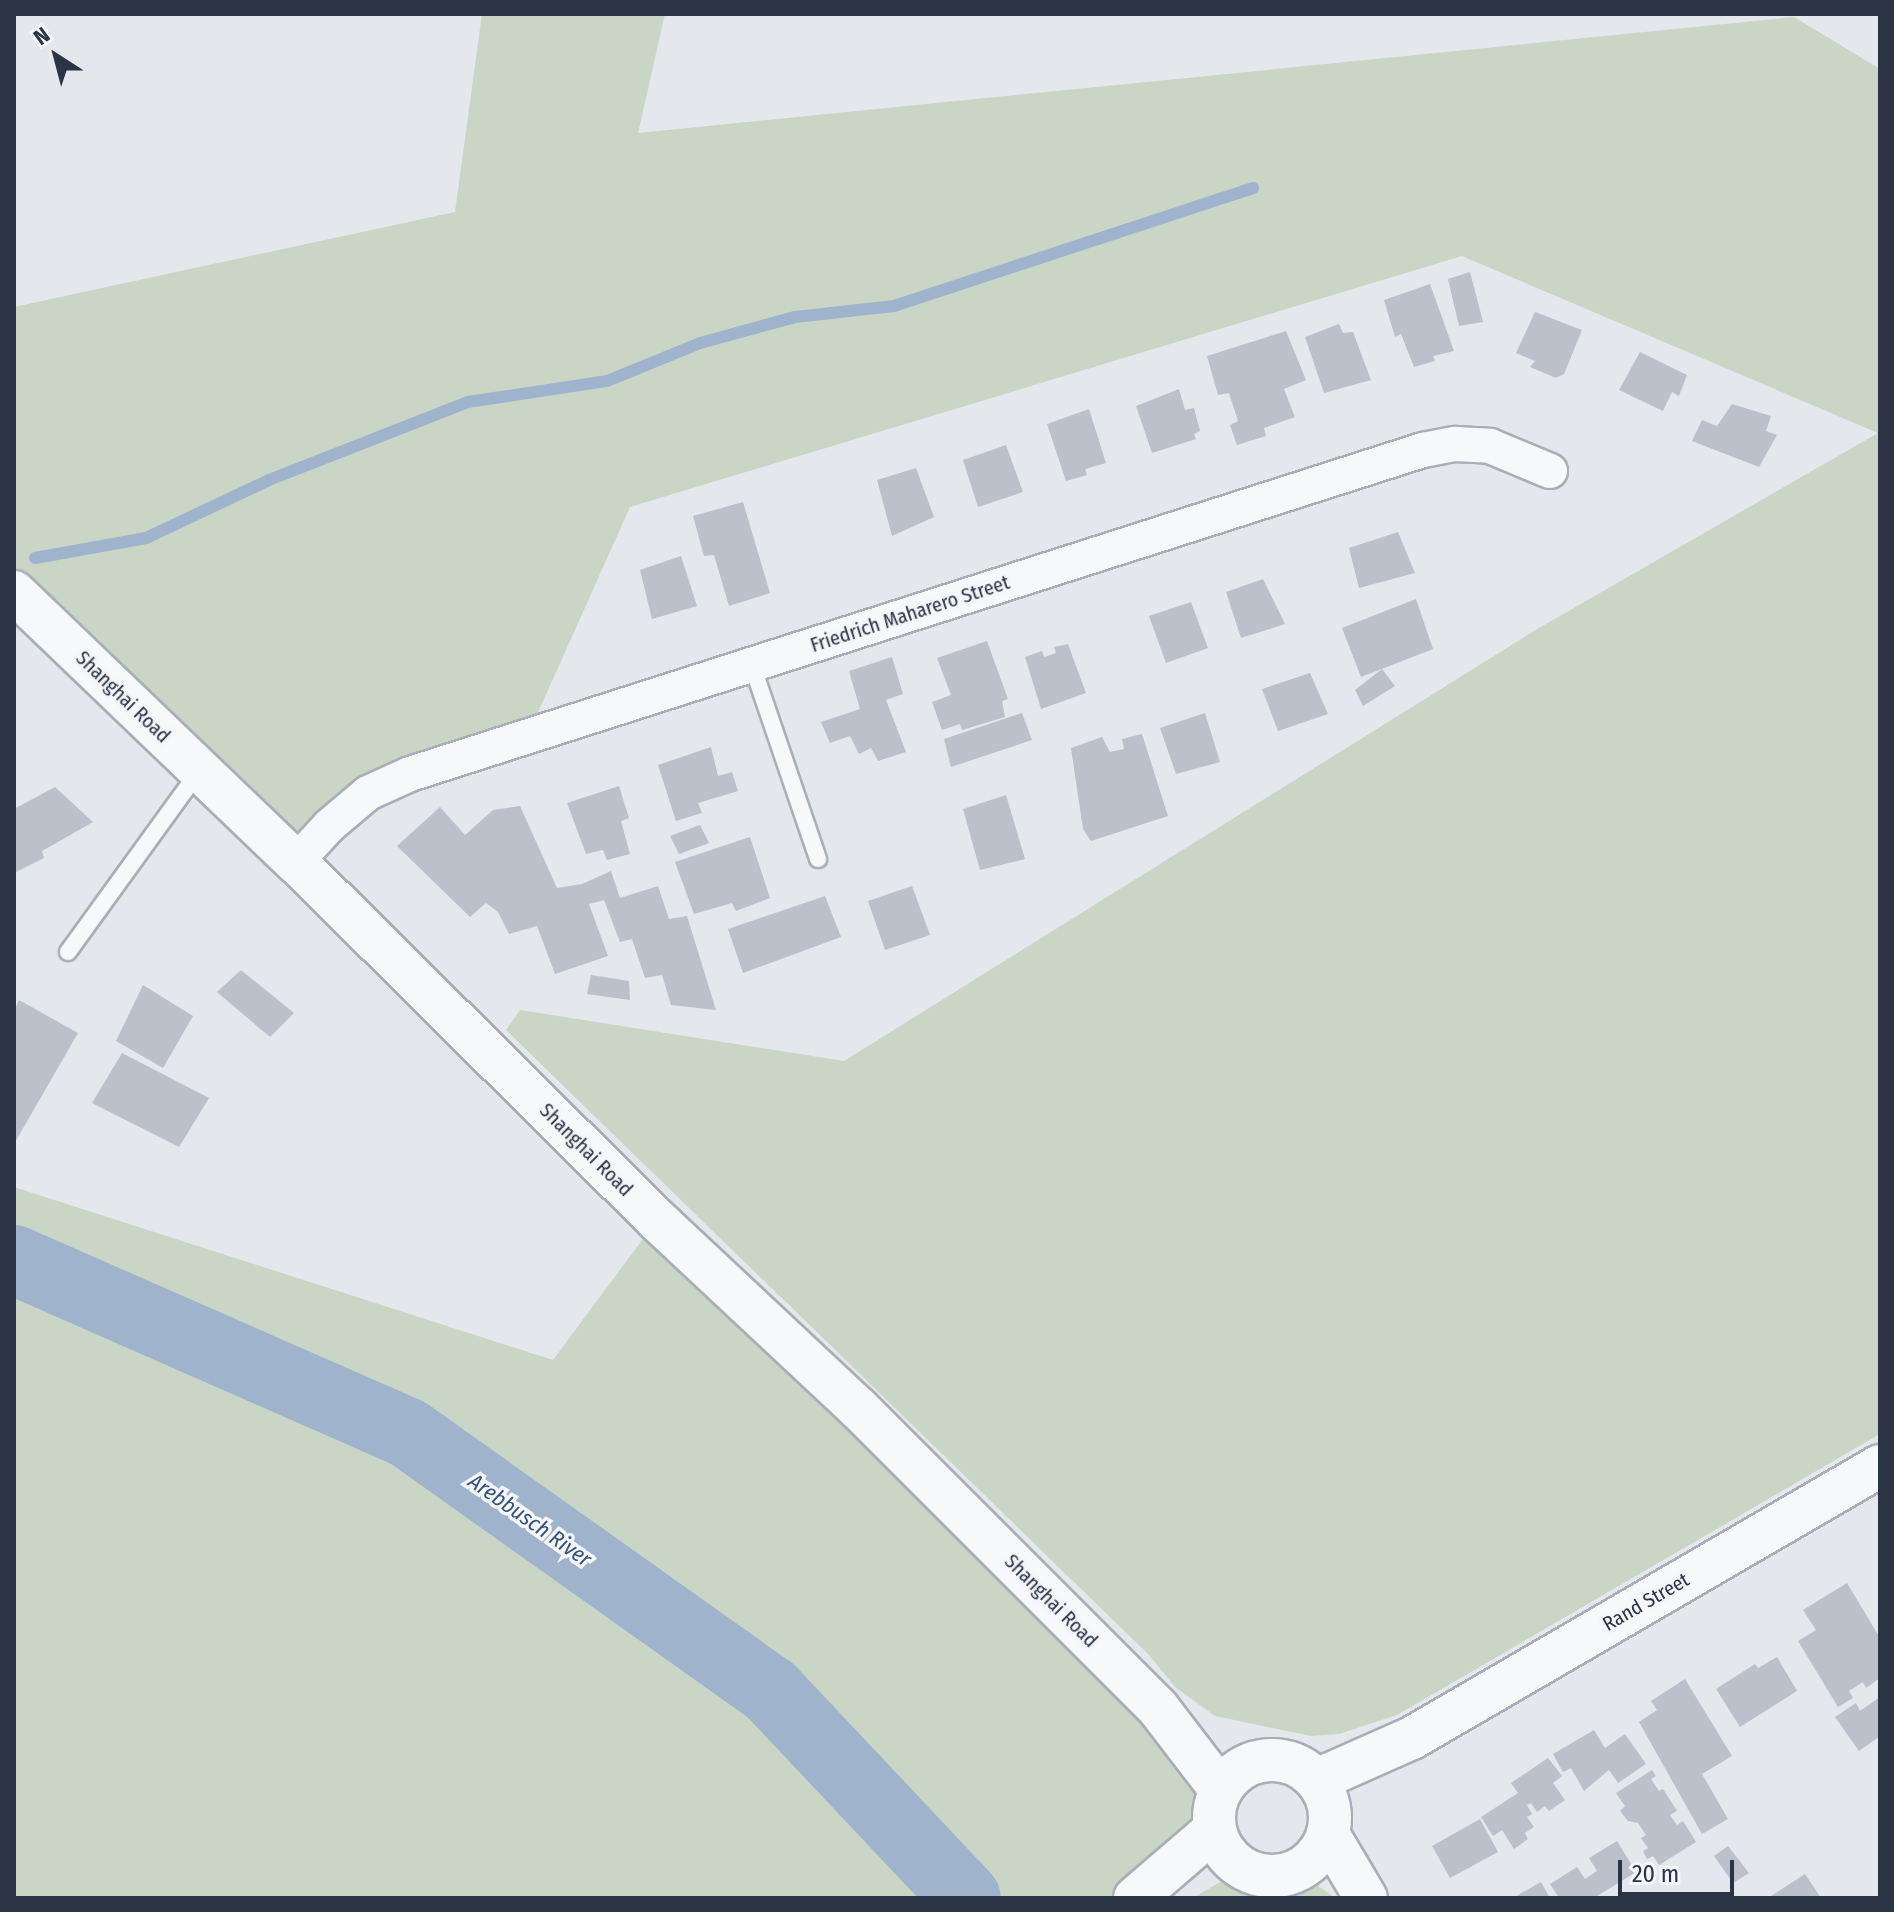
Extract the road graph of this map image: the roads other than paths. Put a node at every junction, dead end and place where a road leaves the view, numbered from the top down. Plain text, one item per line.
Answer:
1 (1550, 471) dead end
2 (14, 592) edge
3 (752, 665) junction
4 (200, 769) junction
5 (818, 859) dead end
6 (296, 862) junction
7 (68, 952) dead end
8 (1880, 1466) edge
9 (1158, 1708) junction
10 (1254, 1763) junction
11 (1218, 1810) junction
12 (1325, 1810) junction
13 (1242, 1869) junction
14 (1298, 1871) junction
15 (1140, 1895) edge
16 (1335, 1898) edge
17 (1366, 1898) edge

1 - 3 street, Friedrich Maharero Street
2 - 4 street, Shanghai Road
3 - 5 lane
3 - 6 street, Friedrich Maharero Street
4 - 6 street, Shanghai Road
4 - 7 lane
6 - 9 street, Shanghai Road
8 - 12 street, Rand Street
9 - 10 street
9 - 11 street
10 - 11 street
10 - 12 street
11 - 13 street
11 - 15 street
12 - 14 street
12 - 17 street
13 - 14 street
13 - 15 street
14 - 16 street

